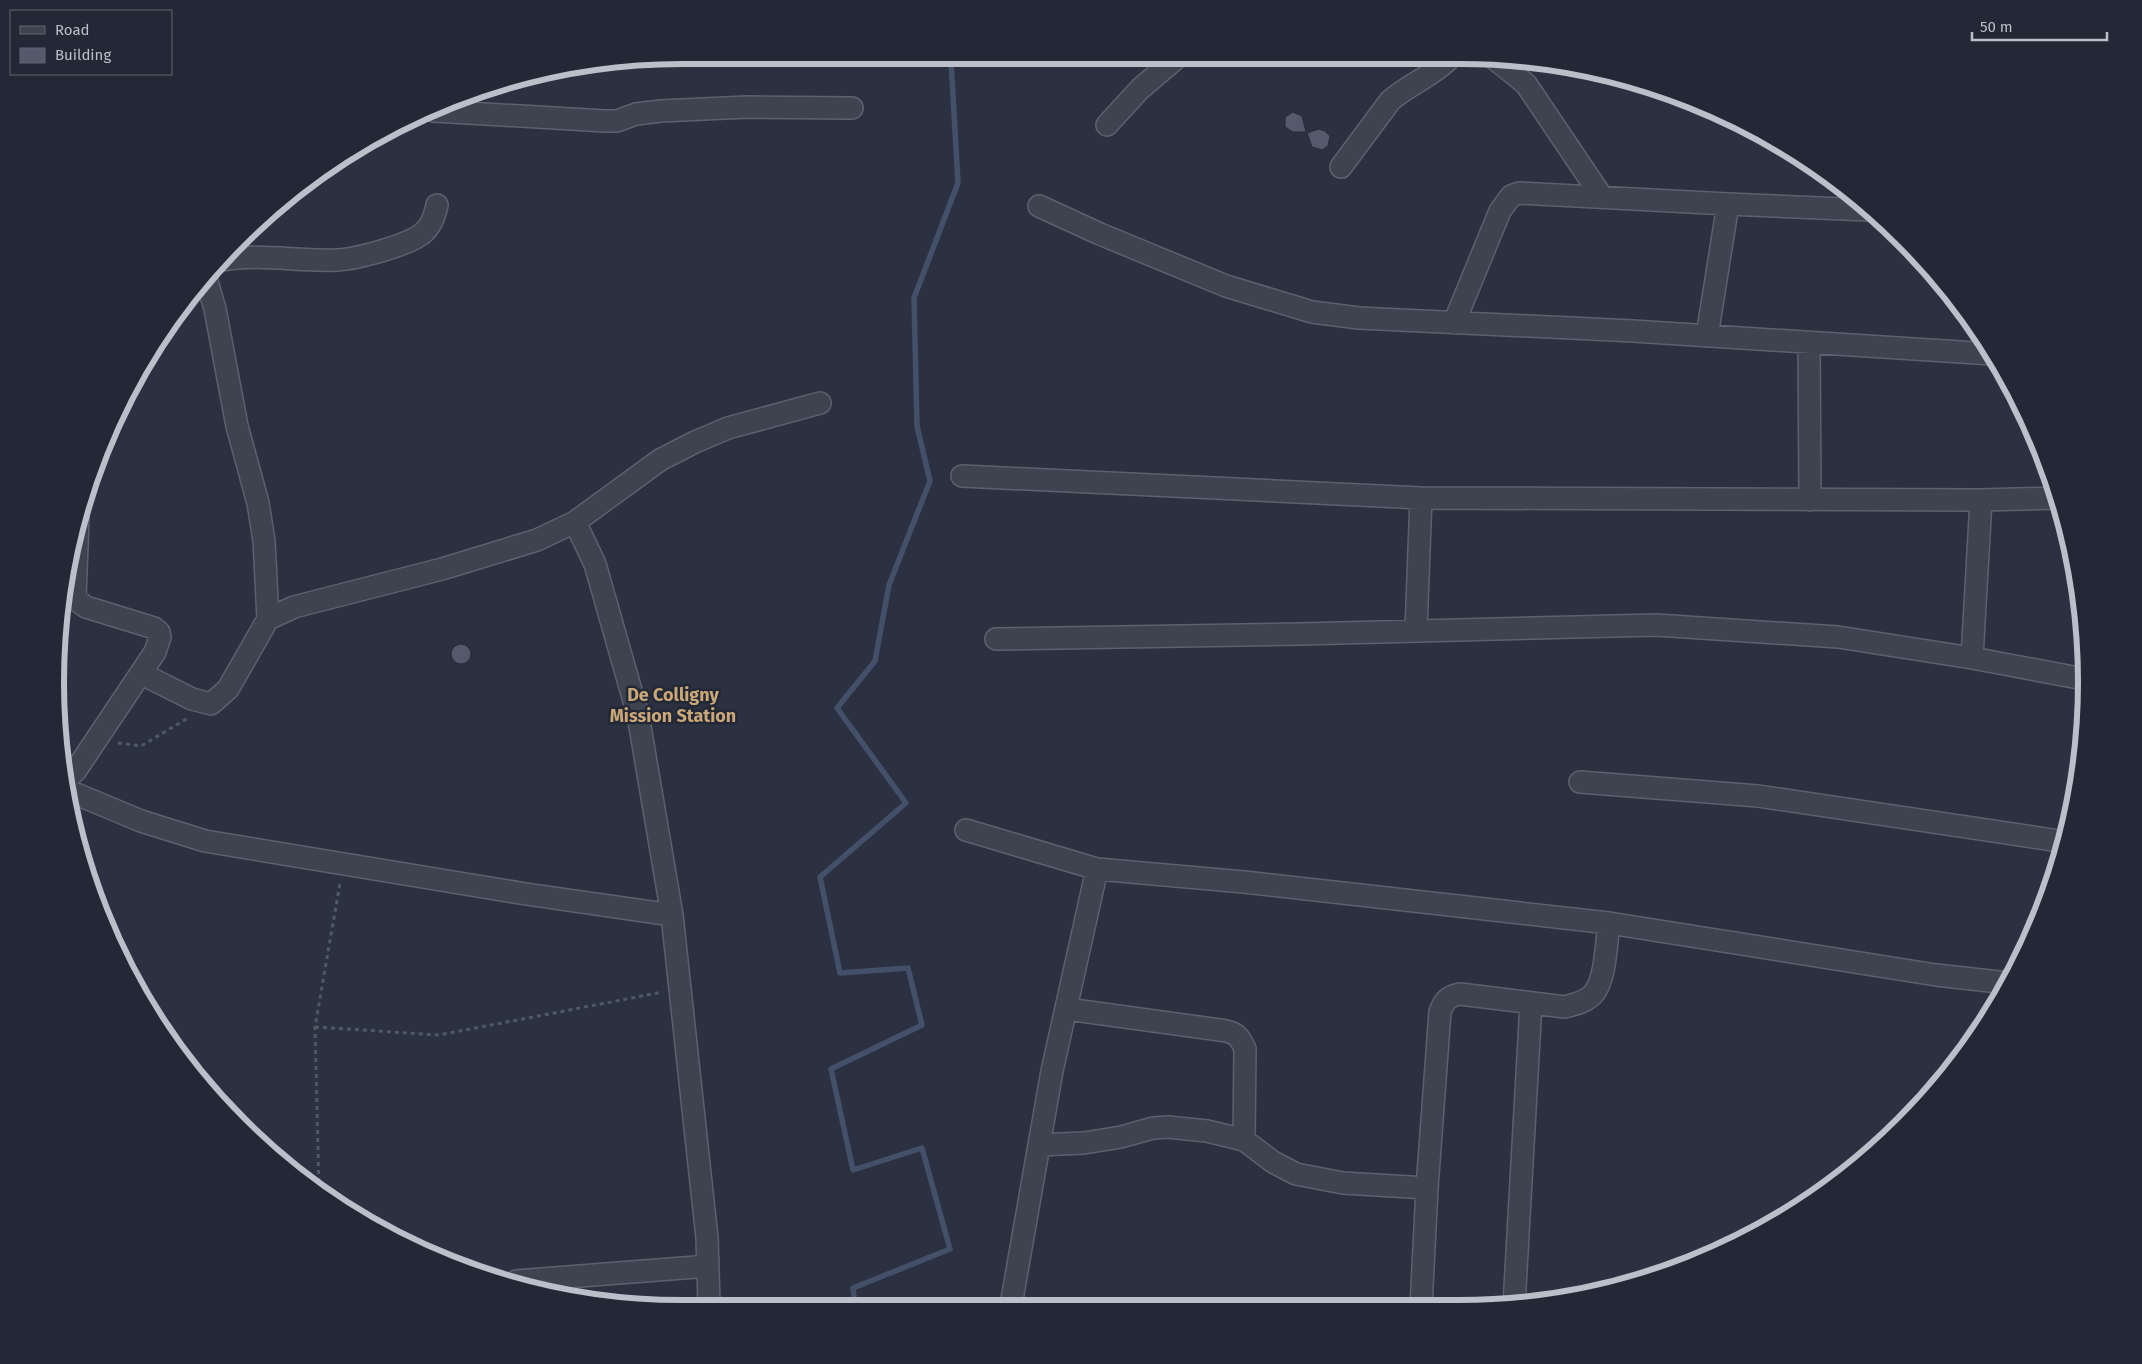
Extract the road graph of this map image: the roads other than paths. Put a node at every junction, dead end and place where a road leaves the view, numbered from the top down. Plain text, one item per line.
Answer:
1 (1169, 64) edge
2 (1444, 64) edge
3 (1512, 66) edge
4 (852, 108) dead end
5 (444, 112) edge
6 (1107, 125) dead end
7 (1341, 167) dead end
8 (1602, 197) junction
9 (1728, 204) junction
10 (436, 205) dead end
11 (1039, 206) dead end
12 (1859, 210) edge
13 (231, 259) edge
14 (208, 285) edge
15 (1454, 323) junction
16 (1707, 336) junction
17 (1809, 343) junction
18 (1983, 353) edge
19 (820, 404) dead end
20 (962, 476) dead end
21 (1421, 498) junction
22 (2050, 498) edge
23 (1810, 500) junction
24 (1982, 500) junction
25 (575, 522) junction
26 (76, 559) edge
27 (268, 620) junction
28 (1416, 630) junction
29 (996, 639) dead end
30 (1972, 658) junction
31 (142, 674) junction
32 (2078, 678) edge
33 (71, 775) edge
34 (1580, 782) dead end
35 (74, 792) edge
36 (966, 830) dead end
37 (2057, 841) edge
38 (1097, 869) junction
39 (672, 915) junction
40 (1608, 923) junction
41 (2000, 982) edge
42 (1531, 1003) junction
43 (1067, 1009) junction
44 (1244, 1140) junction
45 (1039, 1145) junction
46 (1427, 1188) junction
47 (708, 1261) junction
48 (527, 1280) edge
49 (1514, 1298) edge
50 (709, 1300) edge
51 (1012, 1300) edge
52 (1421, 1300) edge

1 - 6 street
2 - 7 street
3 - 8 street
4 - 5 street
8 - 9 street
8 - 15 street
9 - 12 street
9 - 16 street
10 - 13 street
11 - 15 street
14 - 27 street
15 - 16 street
16 - 17 street
17 - 18 street
17 - 23 street
19 - 25 street
20 - 21 street
21 - 23 street
21 - 28 street
22 - 24 street
23 - 24 street
24 - 30 street
25 - 27 street
25 - 39 street
26 - 31 street
27 - 31 street
28 - 29 street
28 - 30 street
30 - 32 street
31 - 33 street
34 - 37 street
35 - 39 street
36 - 38 street
38 - 40 street
38 - 43 street
39 - 47 street
40 - 41 street
40 - 42 street
42 - 46 street
42 - 49 street
43 - 44 street
43 - 45 street
44 - 45 street
44 - 46 street
45 - 51 street
46 - 52 street
47 - 48 street
47 - 50 street

